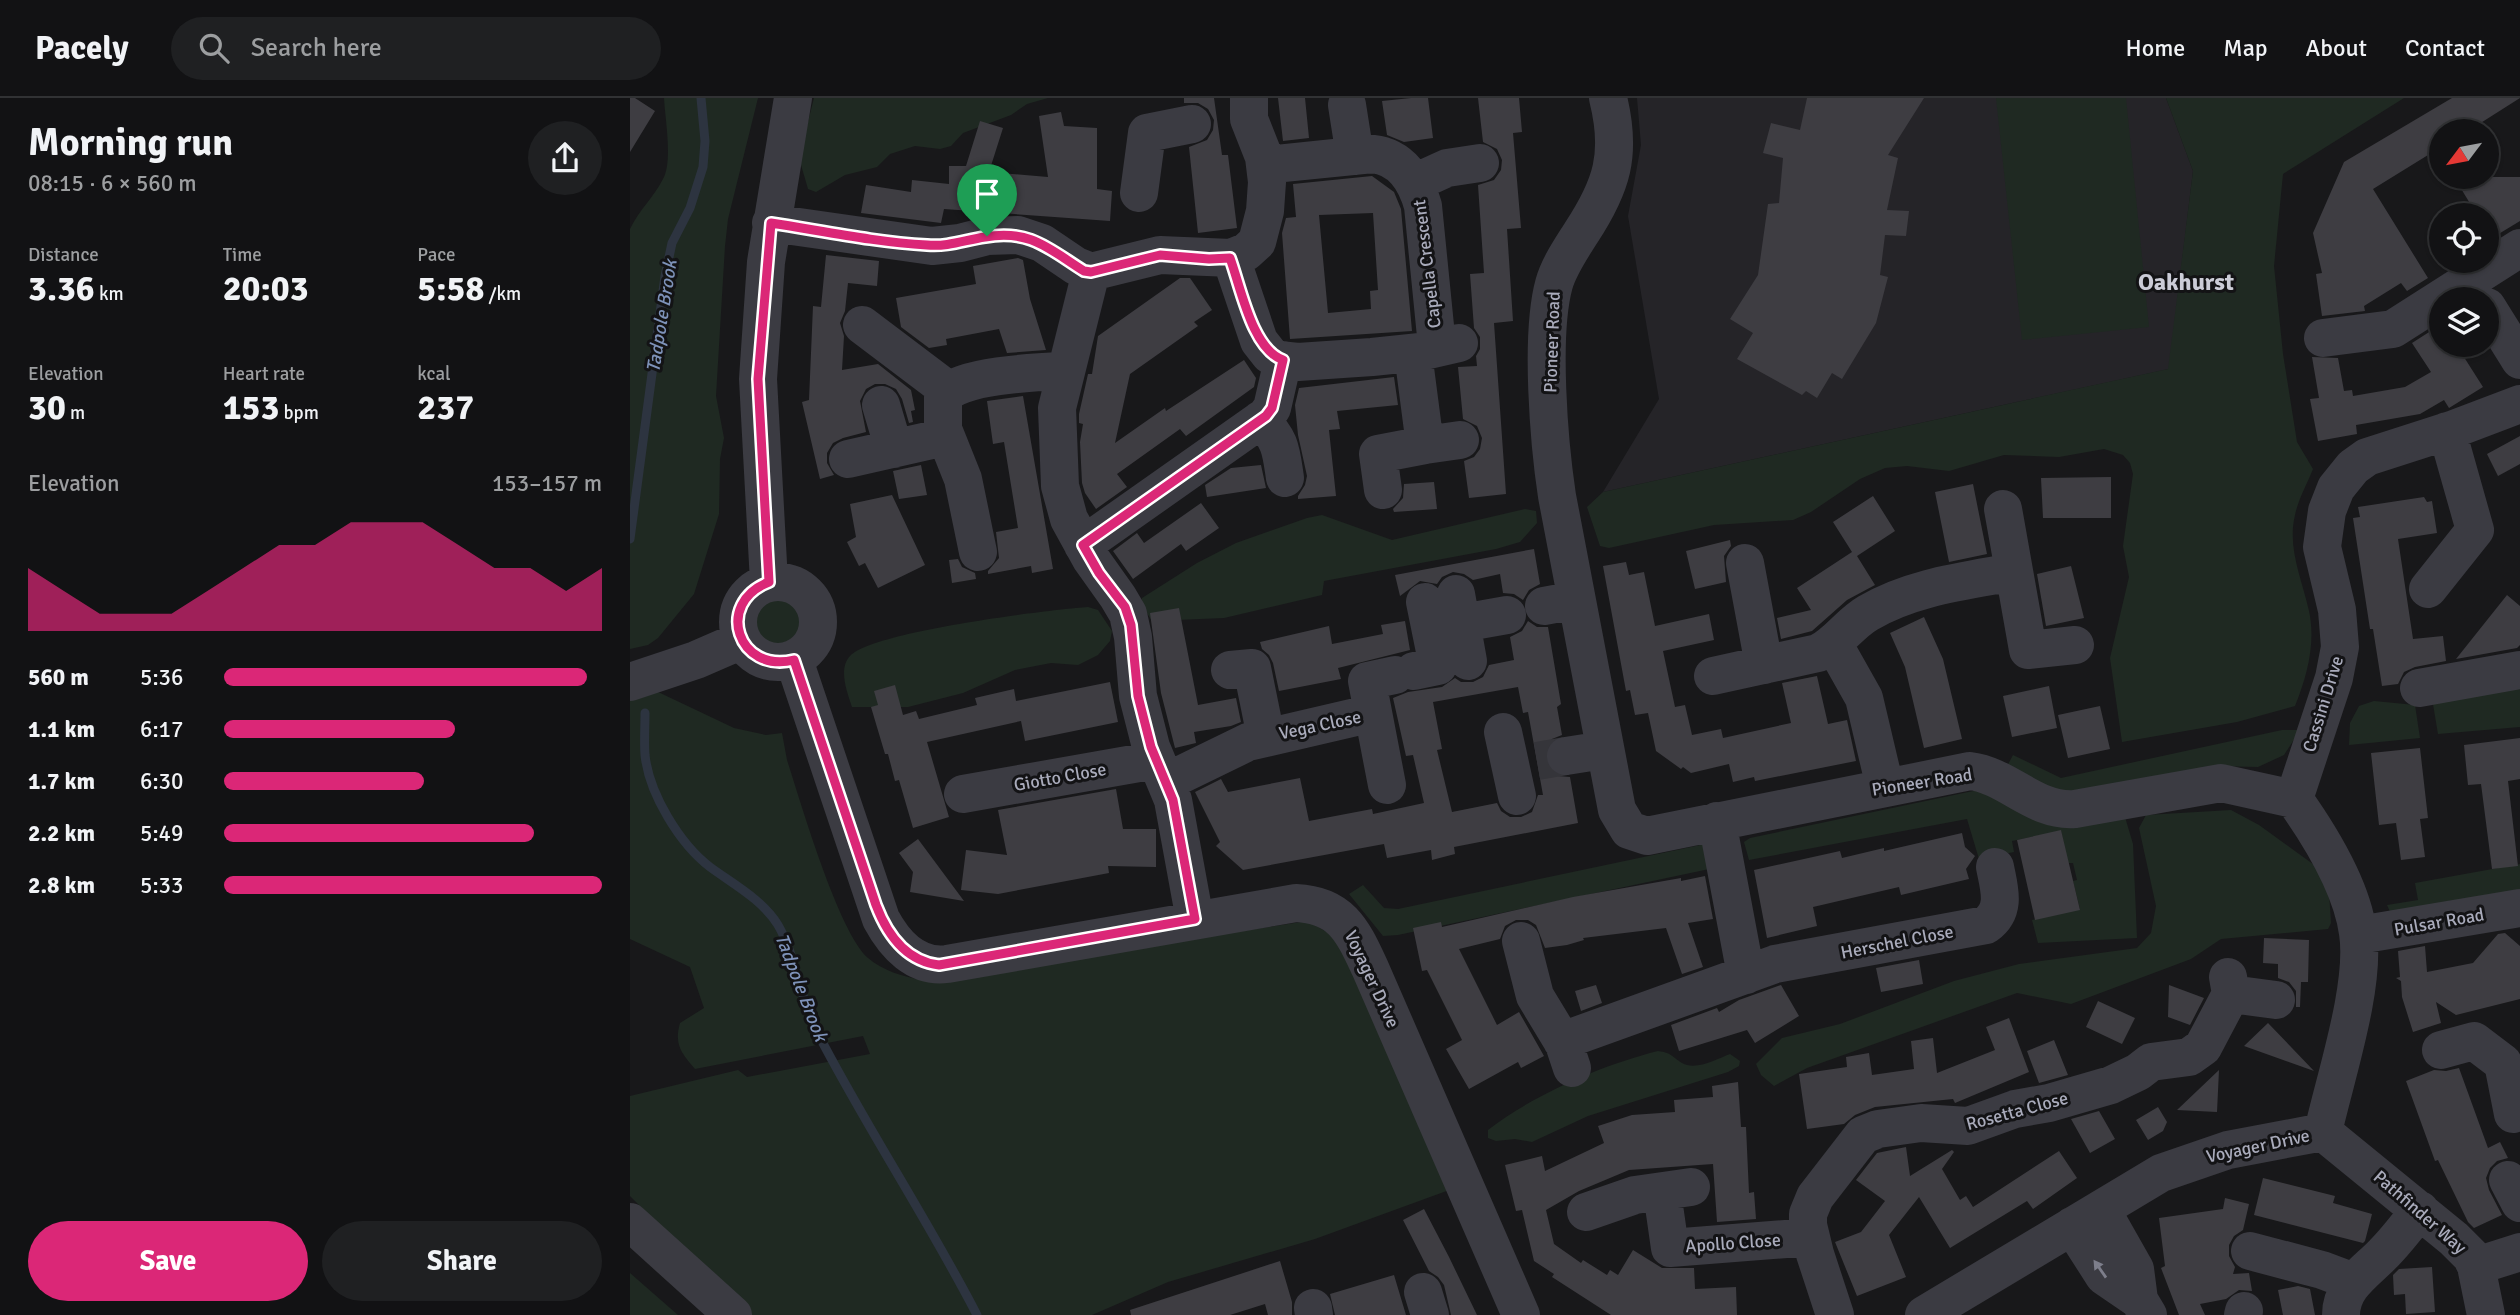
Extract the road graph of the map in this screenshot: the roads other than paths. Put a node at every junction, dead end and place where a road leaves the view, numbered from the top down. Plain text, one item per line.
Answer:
1 (793, 98) edge
2 (1608, 98) edge
3 (1348, 105) dead end
4 (1227, 114) edge
5 (1355, 156) junction
6 (1480, 163) dead end
7 (1265, 165) junction
8 (1414, 183) junction
9 (1139, 193) dead end
10 (771, 223) junction
11 (2517, 250) edge
12 (1230, 258) junction
13 (1091, 272) junction
14 (2487, 287) edge
15 (2429, 307) edge
16 (862, 325) dead end
17 (2499, 326) edge
18 (2323, 338) dead end
19 (1436, 347) junction
20 (1283, 360) junction
21 (2520, 360) edge
22 (1065, 370) junction
23 (948, 390) junction
24 (2520, 404) edge
25 (881, 405) dead end
26 (1260, 420) junction
27 (2447, 431) junction
28 (945, 438) junction
29 (894, 449) junction
30 (848, 459) dead end
31 (1284, 478) dead end
32 (1383, 490) dead end
33 (2003, 509) dead end
34 (1083, 545) junction
35 (978, 552) dead end
36 (1745, 563) dead end
37 (2014, 572) junction
38 (769, 582) junction
39 (2428, 589) dead end
40 (1448, 606) junction
41 (1507, 615) dead end
42 (741, 640) junction
43 (1833, 643) junction
44 (2075, 645) dead end
45 (794, 660) junction
46 (1468, 661) dead end
47 (1778, 662) junction
48 (1230, 670) dead end
49 (2520, 670) edge
50 (1713, 676) dead end
51 (630, 682) edge
52 (1387, 685) junction
53 (2419, 688) dead end
54 (1266, 737) junction
55 (1604, 750) junction
56 (1527, 763) tunnel mouth
57 (1161, 771) junction
58 (1387, 785) dead end
59 (1885, 787) junction
60 (963, 794) dead end
61 (2294, 799) junction
62 (1717, 821) junction
63 (1995, 867) dead end
64 (2520, 908) edge
65 (1195, 919) junction
66 (2359, 936) junction
67 (1521, 941) dead end
68 (1746, 975) junction
69 (2276, 1000) dead end
70 (2441, 1050) dead end
71 (2513, 1074) edge
72 (2513, 1114) dead end
73 (2323, 1132) junction
74 (2420, 1210) junction
75 (1586, 1212) dead end
76 (2087, 1217) junction
77 (630, 1222) edge
78 (1811, 1237) junction
79 (2250, 1251) dead end
80 (2520, 1252) edge
81 (2476, 1266) junction
82 (2347, 1298) edge
83 (2144, 1308) edge
84 (733, 1315) edge
85 (1521, 1315) edge
86 (1835, 1315) edge
87 (1924, 1315) edge
88 (2486, 1315) edge

1 - 10 street
2 - 55 street, Pioneer Road
3 - 5 street
4 - 7 street
4 - 9 street
5 - 7 street, Capella Crescent
5 - 8 street, Capella Crescent
6 - 8 street, Capella Crescent
7 - 12 street
8 - 19 street, Capella Crescent
10 - 13 street
10 - 38 street
11 - 14 street
12 - 13 street
12 - 20 street
13 - 22 street
15 - 18 street
16 - 23 street
17 - 21 street
19 - 20 street
19 - 32 street, Capella Crescent
20 - 26 street
22 - 23 street
22 - 34 street
23 - 28 street
24 - 27 street, Cassini Drive
25 - 29 street
26 - 31 street
26 - 34 street
27 - 39 street
27 - 61 street, Cassini Drive
28 - 29 street
28 - 35 street
29 - 30 street
33 - 37 street
34 - 57 street
36 - 47 street
37 - 43 street
37 - 44 street
38 - 42 street
38 - 45 street
40 - 41 street
40 - 46 street
40 - 52 street, Vega Close
42 - 45 street
42 - 51 street
43 - 47 street
43 - 59 street
45 - 65 street, Voyager Drive
47 - 50 street
48 - 54 street, Vega Close
49 - 53 street
52 - 54 street, Vega Close
52 - 58 street, Vega Close
54 - 57 street, Vega Close
55 - 56 street
55 - 62 street, Pioneer Road
57 - 60 street, Giotto Close
57 - 65 street
59 - 61 street, Pioneer Road
59 - 62 street, Pioneer Road
61 - 66 street, Voyager Drive
62 - 68 street
63 - 68 street, Herschel Close
64 - 66 street, Pulsar Road
65 - 85 street, Voyager Drive
66 - 73 street, Voyager Drive
67 - 68 street, Herschel Close
69 - 78 street, Rosetta Close
70 - 71 street
71 - 72 street
73 - 74 street, Pathfinder Way
73 - 76 street, Voyager Drive
74 - 81 street, Pathfinder Way
74 - 82 street
75 - 78 street, Apollo Close
76 - 83 street
76 - 87 street, Voyager Drive
77 - 84 street
78 - 86 street, Rosetta Close
79 - 82 street
80 - 81 street, Pathfinder Way
81 - 88 street

